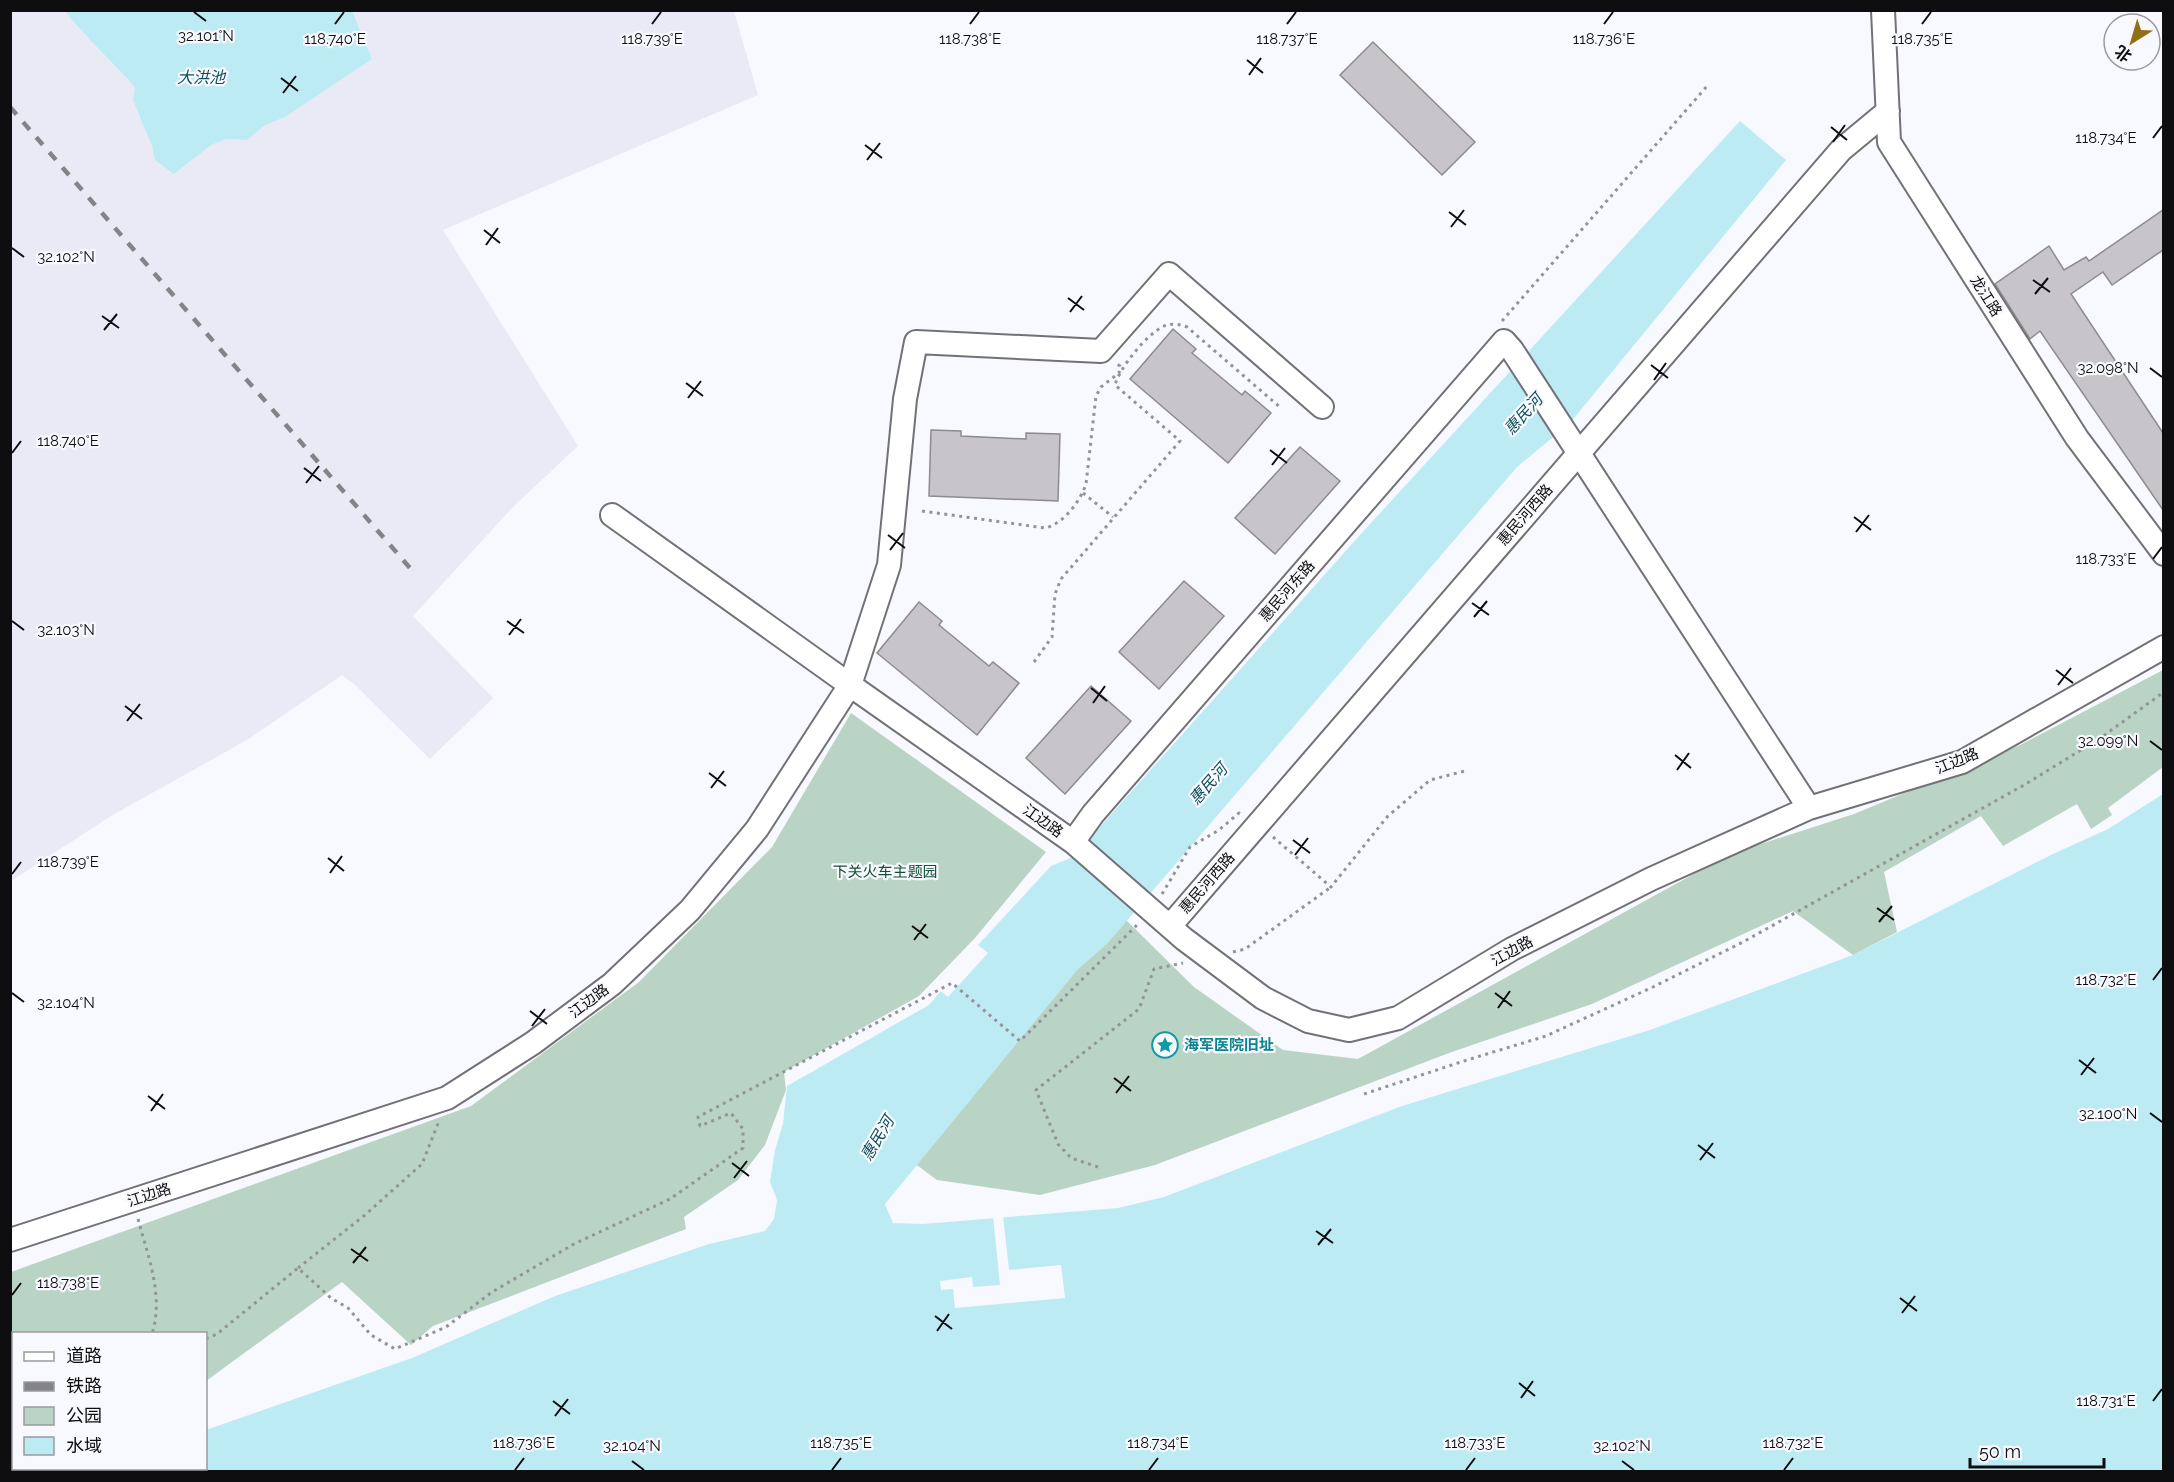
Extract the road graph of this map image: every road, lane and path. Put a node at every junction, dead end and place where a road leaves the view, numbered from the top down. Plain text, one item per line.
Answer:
1 (1883, 10) edge
2 (1888, 111) junction
3 (1102, 350) junction
4 (1119, 373) junction
5 (1281, 408) dead end
6 (1322, 408) dead end
7 (1577, 448) junction
8 (1083, 493) junction
9 (922, 511) dead end
10 (612, 515) dead end
11 (1113, 517) junction
12 (2163, 554) edge
13 (2163, 647) edge
14 (1034, 662) dead end
15 (850, 685) junction
16 (2163, 692) edge
17 (1465, 771) dead end
18 (1809, 808) junction
19 (1257, 825) junction
20 (1073, 842) junction
21 (1330, 886) junction
22 (1151, 911) junction
23 (1170, 926) dead end
24 (1209, 957) junction
25 (1364, 1094) dead end
26 (440, 1120) dead end
27 (1098, 1167) dead end
28 (137, 1214) dead end
29 (10, 1240) edge
30 (298, 1268) junction
31 (153, 1332) edge
32 (207, 1339) edge

1 - 2 street, 龙江路
2 - 7 street, 惠民河西路
2 - 12 street, 龙江路
3 - 4 path
3 - 6 street
3 - 15 street
4 - 5 path
4 - 8 path
4 - 11 path
7 - 18 street
7 - 19 street, 惠民河西路
7 - 20 street, 惠民河东路
8 - 9 path
8 - 11 path
10 - 15 street
11 - 14 path
13 - 18 street, 江边路
15 - 20 street, 江边路
15 - 29 street, 江边路
16 - 25 path
17 - 21 path
18 - 24 street, 江边路
19 - 21 path
19 - 22 path
19 - 23 street, 惠民河西路
20 - 22 street, 江边路
21 - 24 path
22 - 24 street, 江边路
22 - 30 path
24 - 27 path
26 - 30 path
28 - 31 path
30 - 32 path

